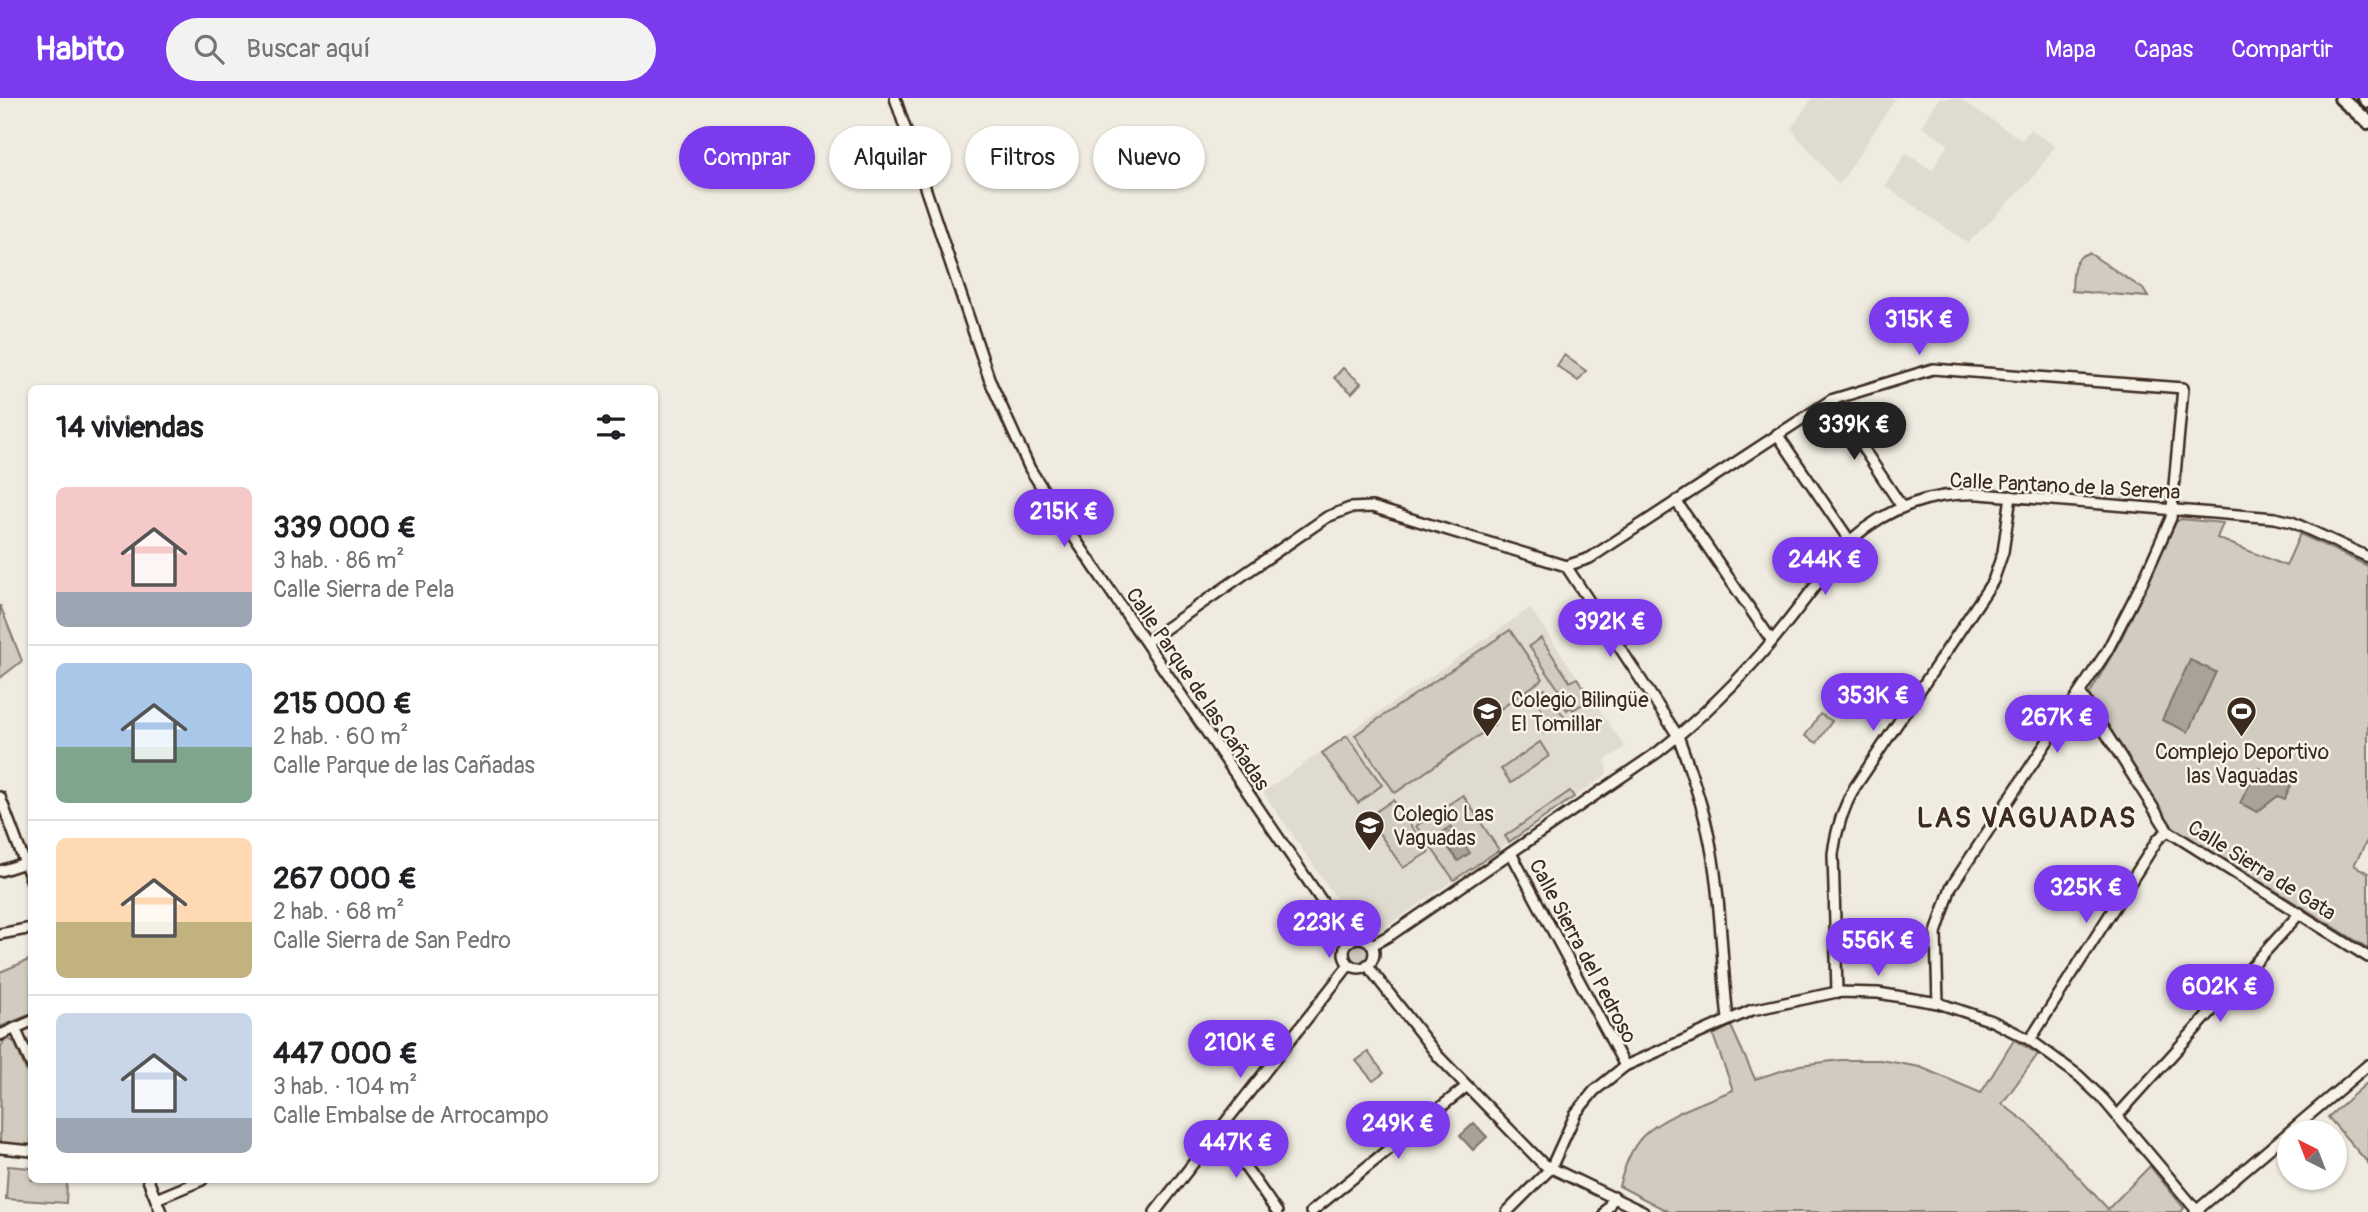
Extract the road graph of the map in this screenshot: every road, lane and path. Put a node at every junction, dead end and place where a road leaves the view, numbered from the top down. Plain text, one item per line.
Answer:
1 (895, 98) edge
2 (2341, 98) edge
3 (2368, 122) edge
4 (1831, 400) junction
5 (1777, 434) junction
6 (2011, 496) junction
7 (1676, 501) junction
8 (1902, 507) junction
9 (2173, 509) junction
10 (1850, 541) junction
11 (2368, 556) edge
12 (1566, 566) junction
13 (1772, 641) junction
14 (1146, 642) junction
15 (2081, 694) junction
16 (1678, 736) junction
17 (0, 798) edge
18 (2168, 831) junction
19 (1511, 853) junction
20 (24, 863) junction
21 (0, 871) edge
22 (28, 872) edge
23 (2300, 914) junction
24 (28, 929) edge
25 (0, 934) edge
26 (1349, 941) junction
27 (1372, 945) junction
28 (2368, 957) edge
29 (1349, 965) junction
30 (1367, 965) junction
31 (1837, 992) junction
32 (1938, 1003) junction
33 (1728, 1019) junction
34 (28, 1023) edge
35 (15, 1028) junction
36 (0, 1035) edge
37 (2030, 1040) junction
38 (28, 1057) edge
39 (2368, 1065) edge
40 (1625, 1066) junction
41 (1466, 1086) junction
42 (2118, 1115) junction
43 (1220, 1131) junction
44 (0, 1148) edge
45 (28, 1151) edge
46 (1551, 1168) junction
47 (149, 1183) edge
48 (195, 1183) edge
49 (1614, 1197) junction
50 (156, 1199) junction
51 (2196, 1211) edge
52 (161, 1212) edge
53 (1155, 1212) edge
54 (1277, 1212) edge
55 (1311, 1212) edge
56 (1507, 1212) edge
57 (1605, 1212) edge
58 (1643, 1212) edge

1 - 14 street, Calle Parque de las Cañadas
2 - 3 street
4 - 5 street
4 - 8 street
4 - 9 street
5 - 7 street
5 - 10 street
6 - 8 street, Calle Pantano de la Serena
6 - 9 street, Calle Pantano de la Serena
6 - 31 street
7 - 12 street
7 - 13 street
8 - 10 street, Calle Pantano de la Serena
9 - 11 street, Calle Pantano de la Serena
9 - 15 street
10 - 13 street, Calle Pantano de la Serena
12 - 14 street
12 - 16 street
13 - 16 street, Calle Pantano de la Serena
14 - 26 street, Calle Parque de las Cañadas
15 - 18 street, Calle Sierra de Gata
15 - 32 street
16 - 19 street, Calle Pantano de la Serena
16 - 33 street
17 - 20 street
18 - 23 street, Calle Sierra de Gata
18 - 37 street
19 - 27 street, Calle Pantano de la Serena
19 - 40 street, Calle Sierra del Pedroso
20 - 21 street
20 - 22 street
23 - 28 street, Calle Sierra de Gata
23 - 42 street
24 - 25 street
26 - 27 street
26 - 29 street
27 - 30 street
29 - 30 street
29 - 43 street
30 - 41 street
31 - 32 street
31 - 33 street
32 - 37 street
33 - 40 street
34 - 35 street
35 - 36 street
35 - 38 street
37 - 42 street
39 - 51 street
40 - 46 street
41 - 46 street
41 - 55 street
42 - 51 street
43 - 53 street
43 - 54 street
44 - 45 street
46 - 49 street
46 - 56 street
47 - 50 street
48 - 50 street
49 - 57 street
49 - 58 street
50 - 52 street

